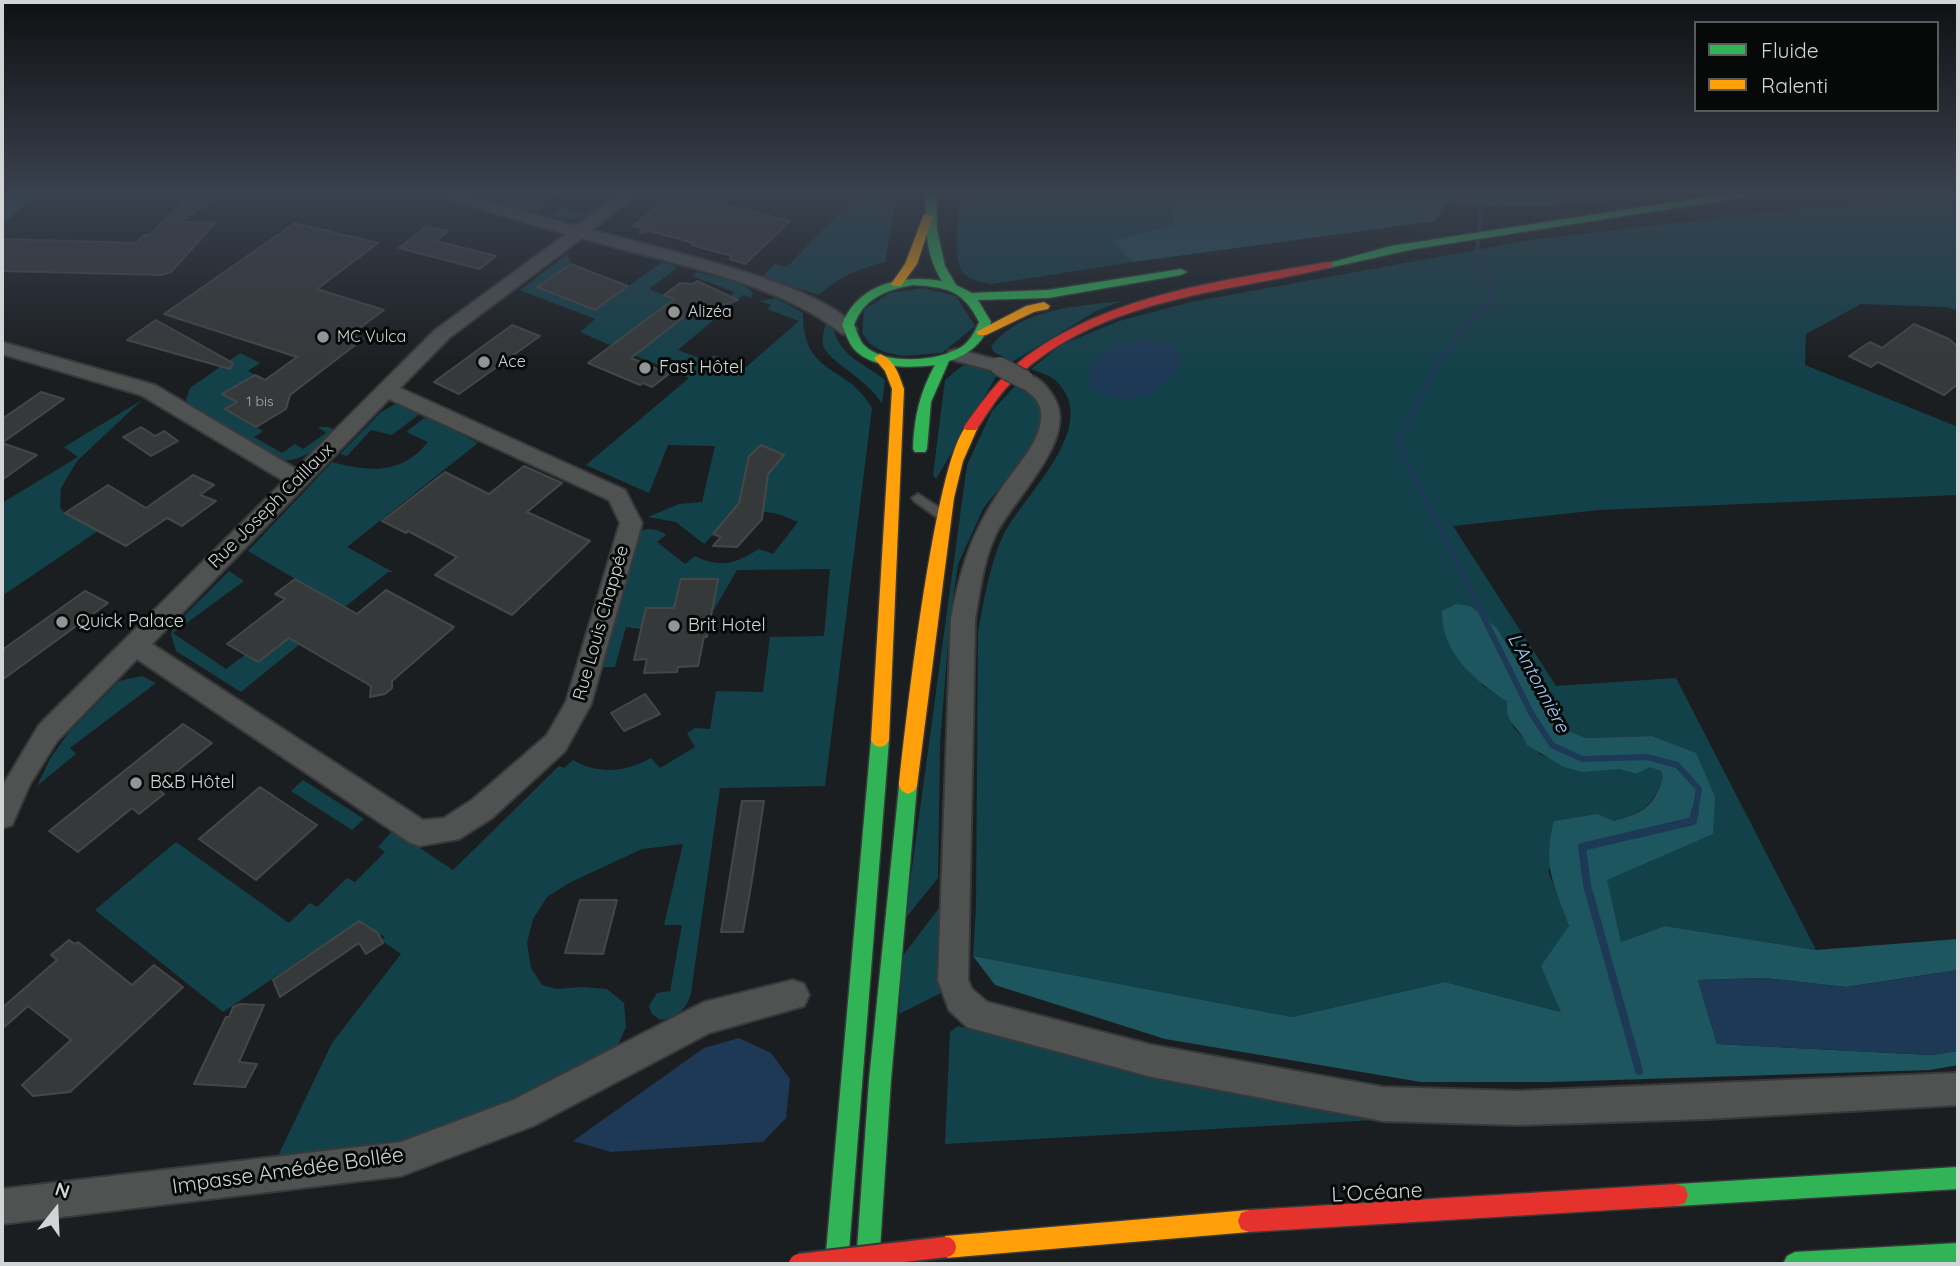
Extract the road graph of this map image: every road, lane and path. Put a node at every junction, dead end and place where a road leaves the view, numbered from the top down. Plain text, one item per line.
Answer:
1 (551, 253) edge
2 (654, 253) edge
3 (915, 253) edge
4 (935, 253) edge
5 (1359, 253) edge
6 (1383, 253) edge
7 (1353, 254) junction
8 (1252, 263) dead end
9 (1202, 269) dead end
10 (897, 284) junction
11 (952, 287) junction
12 (970, 297) junction
13 (863, 298) junction
14 (811, 304) junction
15 (848, 329) junction
16 (980, 335) junction
17 (2, 348) edge
18 (950, 357) junction
19 (880, 358) junction
20 (999, 366) junction
21 (386, 390) junction
22 (297, 479) junction
23 (918, 491) joint
24 (945, 518) junction
25 (910, 636) dead end
26 (133, 644) junction
27 (2, 816) edge
28 (894, 926) junction
29 (793, 995) dead end
30 (1958, 1089) edge
31 (1958, 1178) edge
32 (2, 1207) edge
33 (1958, 1255) edge
34 (799, 1264) edge
35 (836, 1264) edge
36 (867, 1264) edge
37 (1795, 1264) edge

1 - 21 street, Rue Joseph Caillaux
2 - 14 street
3 - 10 main road
4 - 11 main road
5 - 7 main road
6 - 24 main road
7 - 8 main road
7 - 16 main road
9 - 12 main road
10 - 11 main road
10 - 13 main road
11 - 12 main road
12 - 16 main road
13 - 14 street
13 - 15 main road
14 - 15 street
15 - 19 main road
16 - 18 main road
16 - 20 street
17 - 22 street
18 - 19 main road
18 - 20 street
18 - 23 main road
19 - 35 main road
20 - 30 street, bridge
21 - 22 street, Rue Joseph Caillaux
21 - 26 street, Rue Louis Chappée
22 - 26 street, Rue Joseph Caillaux
23 - 24 lane
24 - 28 main road
25 - 28 main road
26 - 27 street, Rue Joseph Caillaux
28 - 36 main road
29 - 32 street, Impasse Amédée Bollée
31 - 34 main road, L’Océane, bridge
33 - 37 main road

